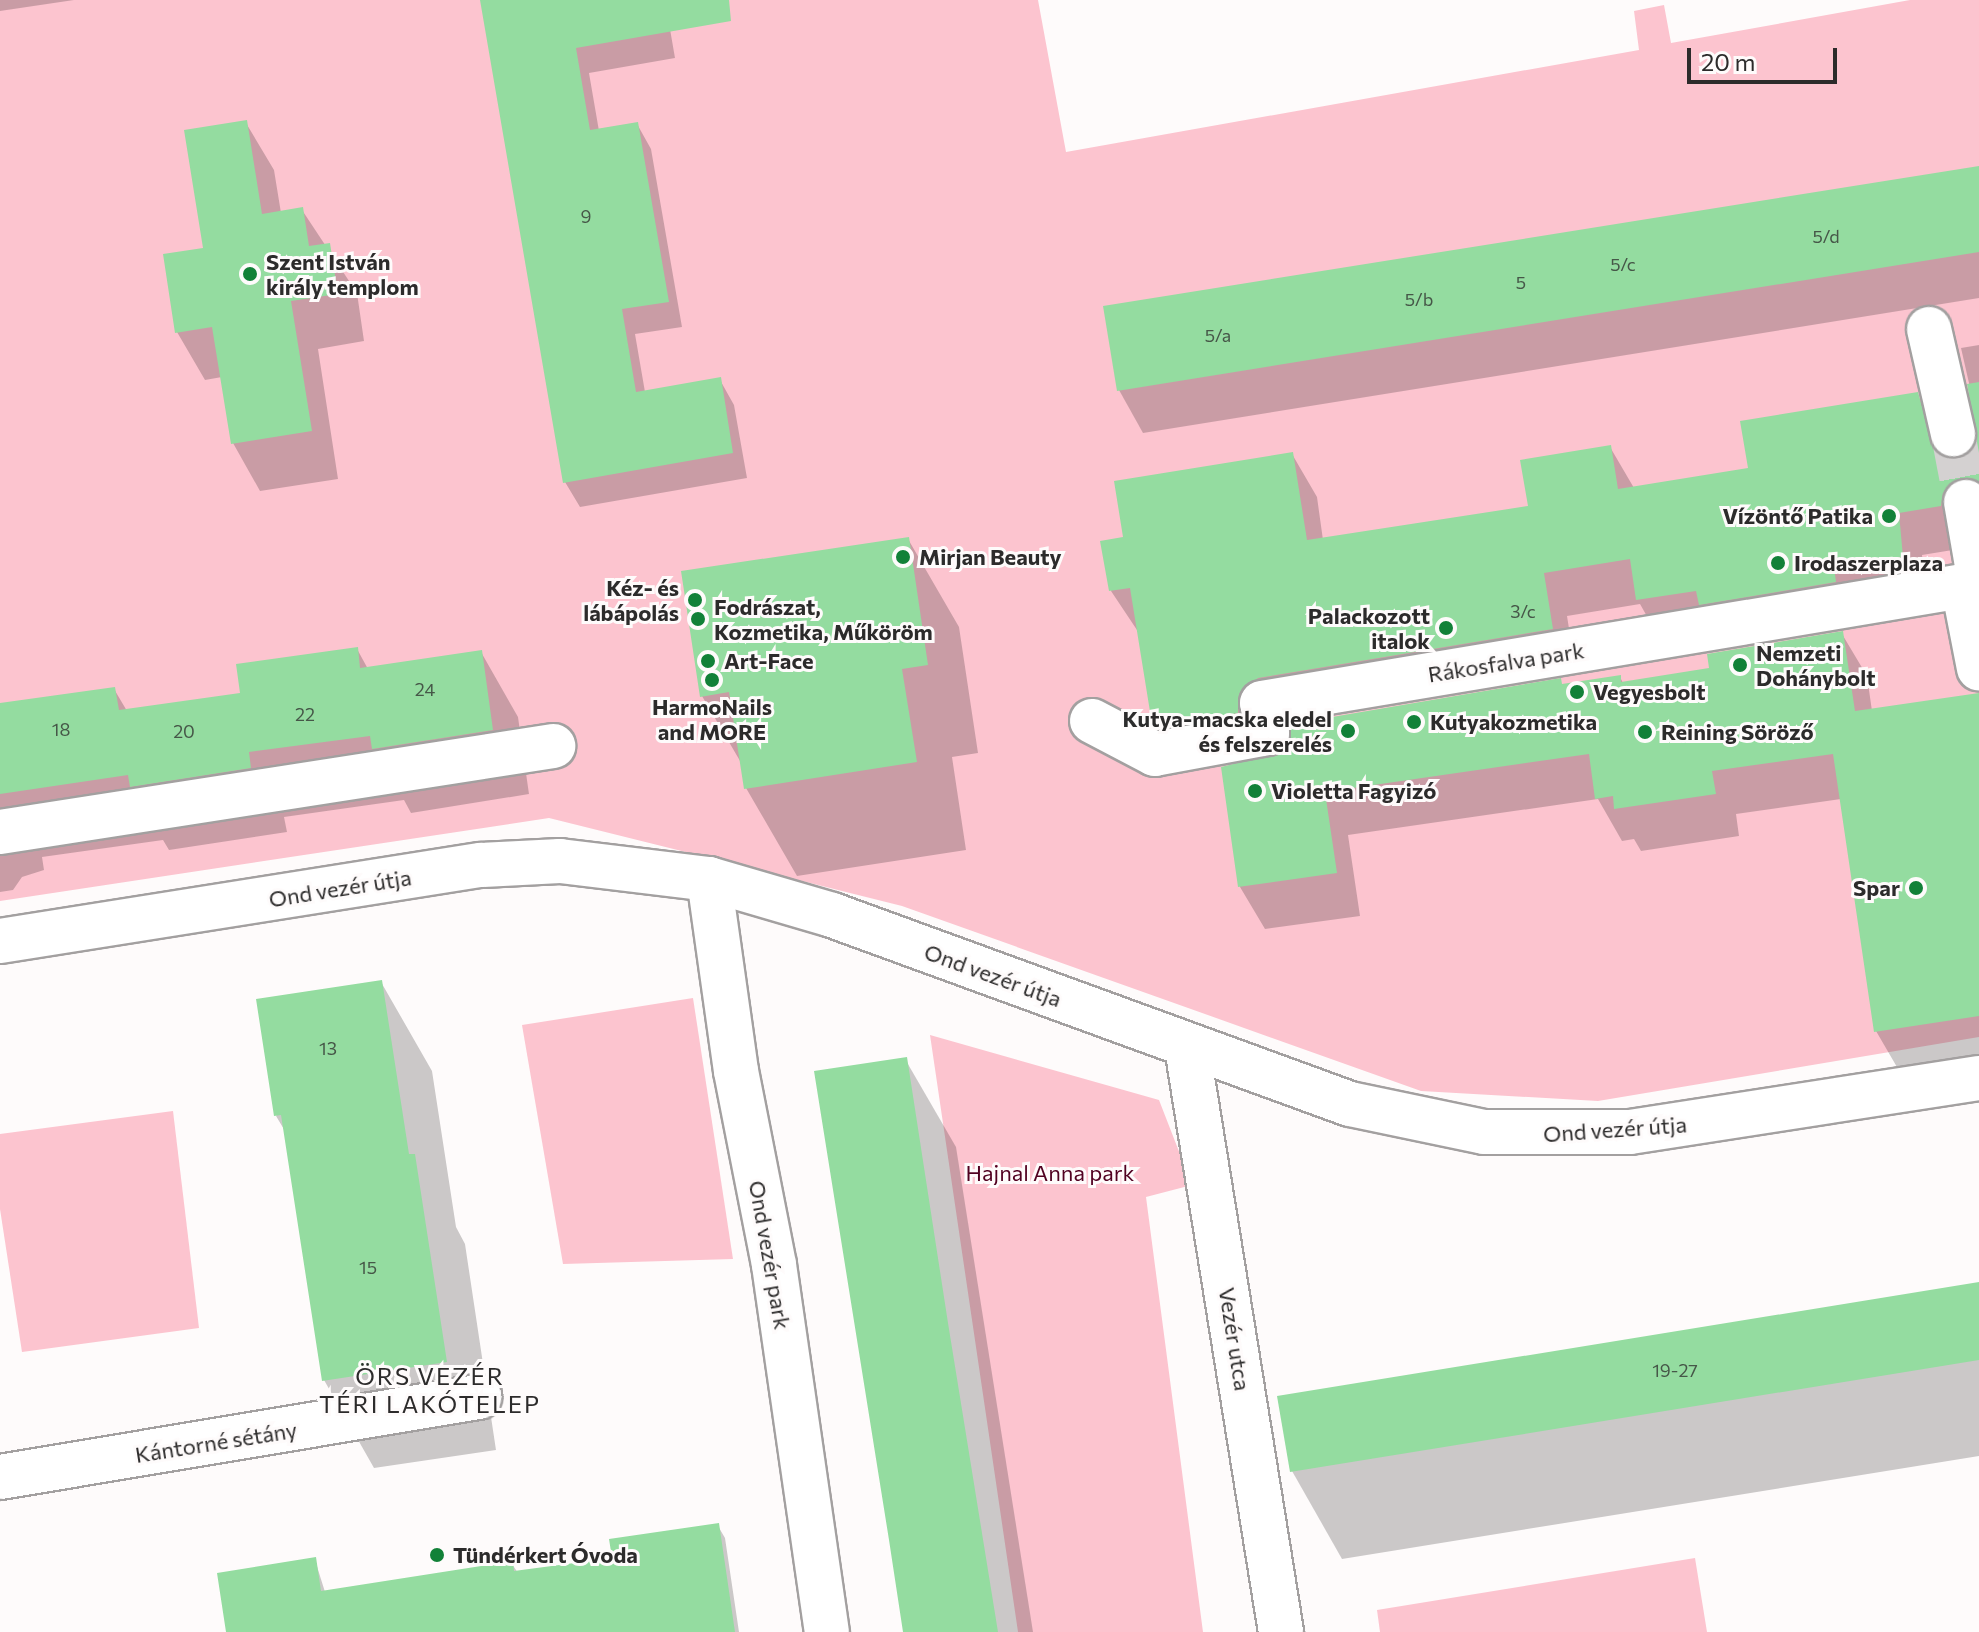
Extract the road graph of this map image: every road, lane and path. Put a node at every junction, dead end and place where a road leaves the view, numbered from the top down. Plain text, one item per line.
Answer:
1 (1929, 329) dead end
2 (1953, 434) tunnel mouth
3 (1966, 502) tunnel mouth
4 (1974, 583) edge
5 (1979, 668) edge
6 (1092, 721) dead end
7 (553, 746) dead end
8 (0, 832) edge
9 (709, 879) junction
10 (0, 941) edge
11 (1187, 1047) junction
12 (1979, 1078) edge
13 (479, 1397) dead end
14 (0, 1477) edge
15 (827, 1632) edge
16 (1281, 1632) edge

1 - 2 street
3 - 4 street
4 - 5 street
4 - 6 street, Rákosfalva park
7 - 8 street
9 - 10 street, Ond vezér útja
9 - 11 street, Ond vezér útja
9 - 15 street, Ond vezér park
11 - 12 street, Ond vezér útja
11 - 16 street, Vezér utca
13 - 14 street, Kántorné sétány

